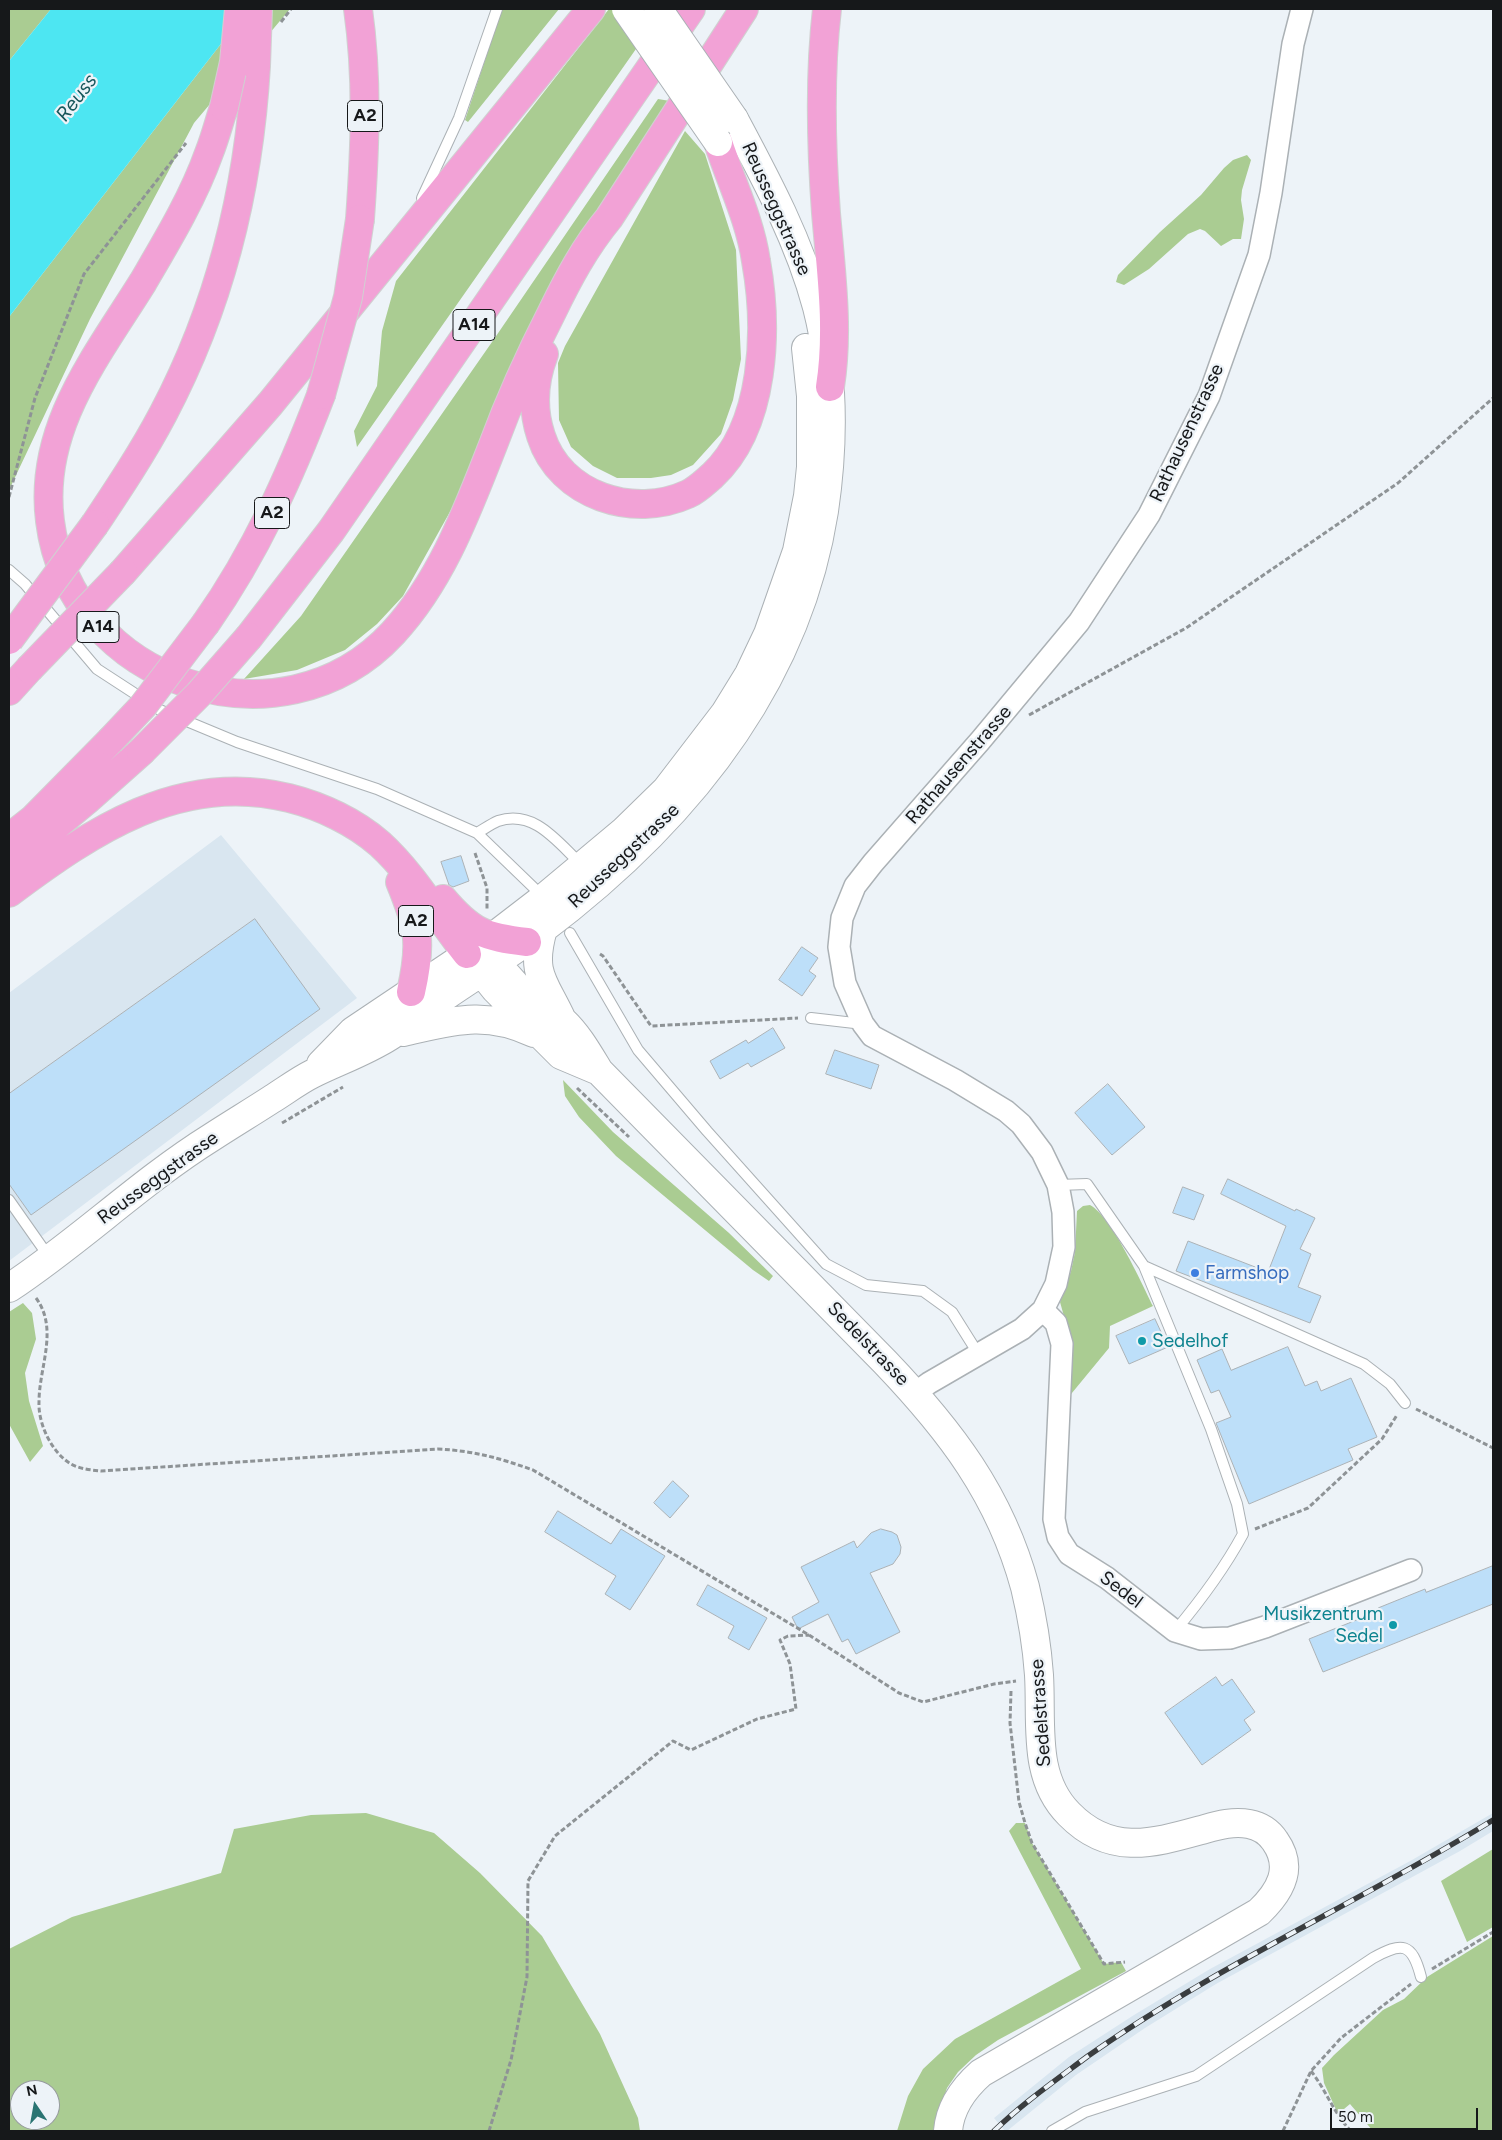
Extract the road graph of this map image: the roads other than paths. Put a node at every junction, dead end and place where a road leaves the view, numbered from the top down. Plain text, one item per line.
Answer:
1 (239, 9) edge
2 (358, 9) edge
3 (497, 9) edge
4 (591, 9) edge
5 (626, 9) edge
6 (658, 9) edge
7 (691, 9) edge
8 (744, 9) edge
9 (827, 9) edge
10 (1302, 9) edge
11 (268, 17) edge
12 (718, 142) junction
13 (609, 218) junction
14 (388, 261) junction
15 (830, 387) junction
16 (9, 570) edge
17 (9, 640) edge
18 (9, 691) edge
19 (477, 833) junction
20 (9, 838) edge
21 (391, 855) junction
22 (9, 865) edge
23 (583, 866) junction
24 (534, 888) dead end
25 (9, 893) edge
26 (570, 933) road end
27 (535, 936) junction
28 (493, 937) junction
29 (481, 964) junction
30 (410, 992) junction
31 (810, 1018) road end
32 (863, 1024) junction
33 (552, 1028) junction
34 (394, 1034) junction
35 (311, 1074) junction
36 (1058, 1185) junction
37 (9, 1200) edge
38 (50, 1258) junction
39 (1144, 1266) junction
40 (15, 1284) edge
41 (1043, 1310) junction
42 (979, 1355) junction
43 (915, 1393) junction
44 (1405, 1403) road end
45 (1411, 1570) dead end
46 (1175, 1631) junction
47 (1421, 1977) road end
48 (948, 2131) edge
49 (1052, 2131) edge

1 - 13 highway, A14, bridge
2 - 20 highway, A2, bridge
3 - 14 lane
4 - 14 highway, A14
5 - 12 main road, Reusseggstrasse, bridge
6 - 15 main road, Reusseggstrasse, bridge
7 - 22 highway, A14, bridge
8 - 13 highway, A14
9 - 15 highway
10 - 32 street, Rathausenstrasse
11 - 17 highway, bridge
12 - 13 highway
12 - 23 main road, Reusseggstrasse
14 - 18 highway, A14, bridge
15 - 27 main road, Reusseggstrasse
16 - 19 lane
19 - 23 lane
19 - 24 lane
21 - 25 highway, A2
21 - 28 highway, A2
21 - 29 highway, A2
21 - 30 highway, A2
23 - 28 main road, Reusseggstrasse
26 - 42 lane
27 - 28 highway, A2
27 - 29 main road, Reusseggstrasse
27 - 33 main road
28 - 29 main road, Reusseggstrasse
29 - 30 main road, Reusseggstrasse
29 - 33 main road, Sedelstrasse
29 - 34 main road, Reusseggstrasse
30 - 35 main road, Reusseggstrasse
31 - 32 lane
32 - 36 street, Rathausenstrasse
33 - 34 main road
33 - 43 main road, Sedelstrasse
34 - 35 main road, Reusseggstrasse
35 - 38 main road, Reusseggstrasse
36 - 39 lane
36 - 41 street, Rathausenstrasse
37 - 38 lane
38 - 40 main road, Reusseggstrasse
39 - 44 lane
39 - 46 lane
41 - 42 street, Rathausenstrasse
41 - 46 street, Sedel
42 - 43 street, Rathausenstrasse
43 - 48 main road, Sedelstrasse
45 - 46 street, Sedel
47 - 49 lane

